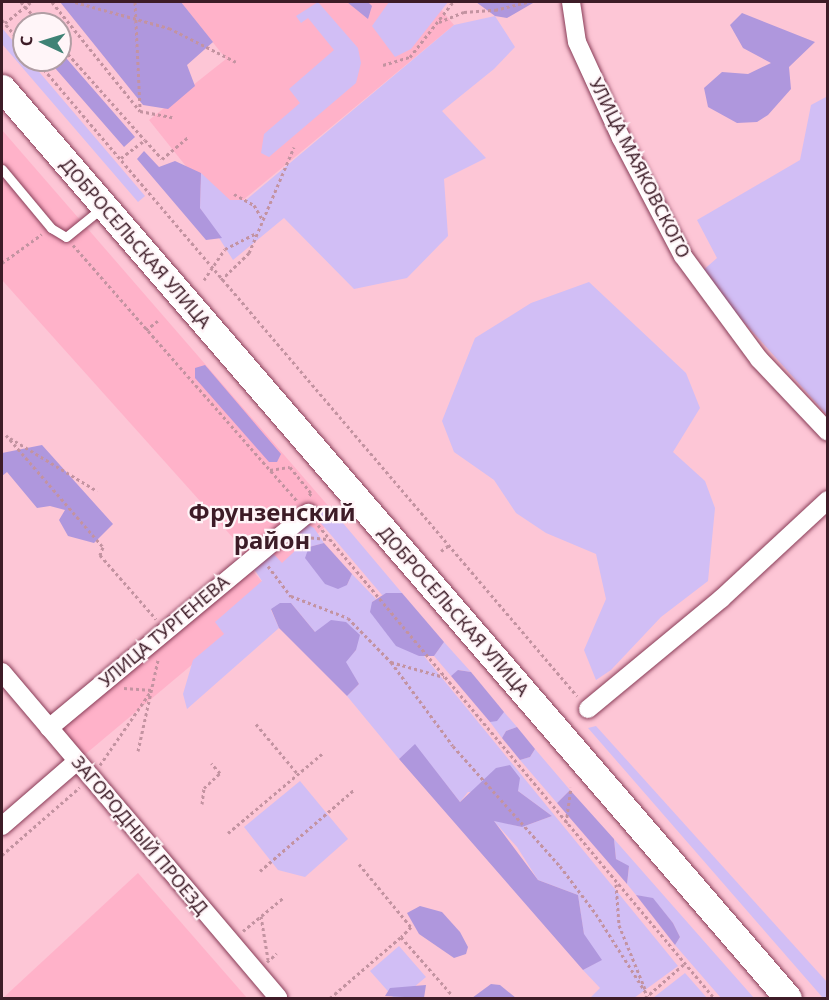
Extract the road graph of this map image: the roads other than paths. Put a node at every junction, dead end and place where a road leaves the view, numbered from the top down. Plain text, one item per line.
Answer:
1 (571, 2) edge
2 (2, 88) edge
3 (2, 169) edge
4 (104, 206) junction
5 (828, 432) edge
6 (828, 500) edge
7 (308, 513) road end
8 (2, 672) edge
9 (588, 710) road end
10 (49, 728) junction
11 (77, 761) junction
12 (2, 826) edge
13 (278, 999) edge
14 (788, 999) edge

1 - 5 street, УЛИЦА МАЯКОВСКОГО
2 - 4 main road, ДОБРОСЕЛЬСКАЯ УЛИЦА
3 - 4 lane
4 - 14 main road, ДОБРОСЕЛЬСКАЯ УЛИЦА
6 - 9 street
7 - 10 street, УЛИЦА ТУРГЕНЕВА
8 - 10 street, ЗАГОРОДНЫЙ ПРОЕЗД
10 - 11 street, ЗАГОРОДНЫЙ ПРОЕЗД
11 - 12 street
11 - 13 street, ЗАГОРОДНЫЙ ПРОЕЗД

